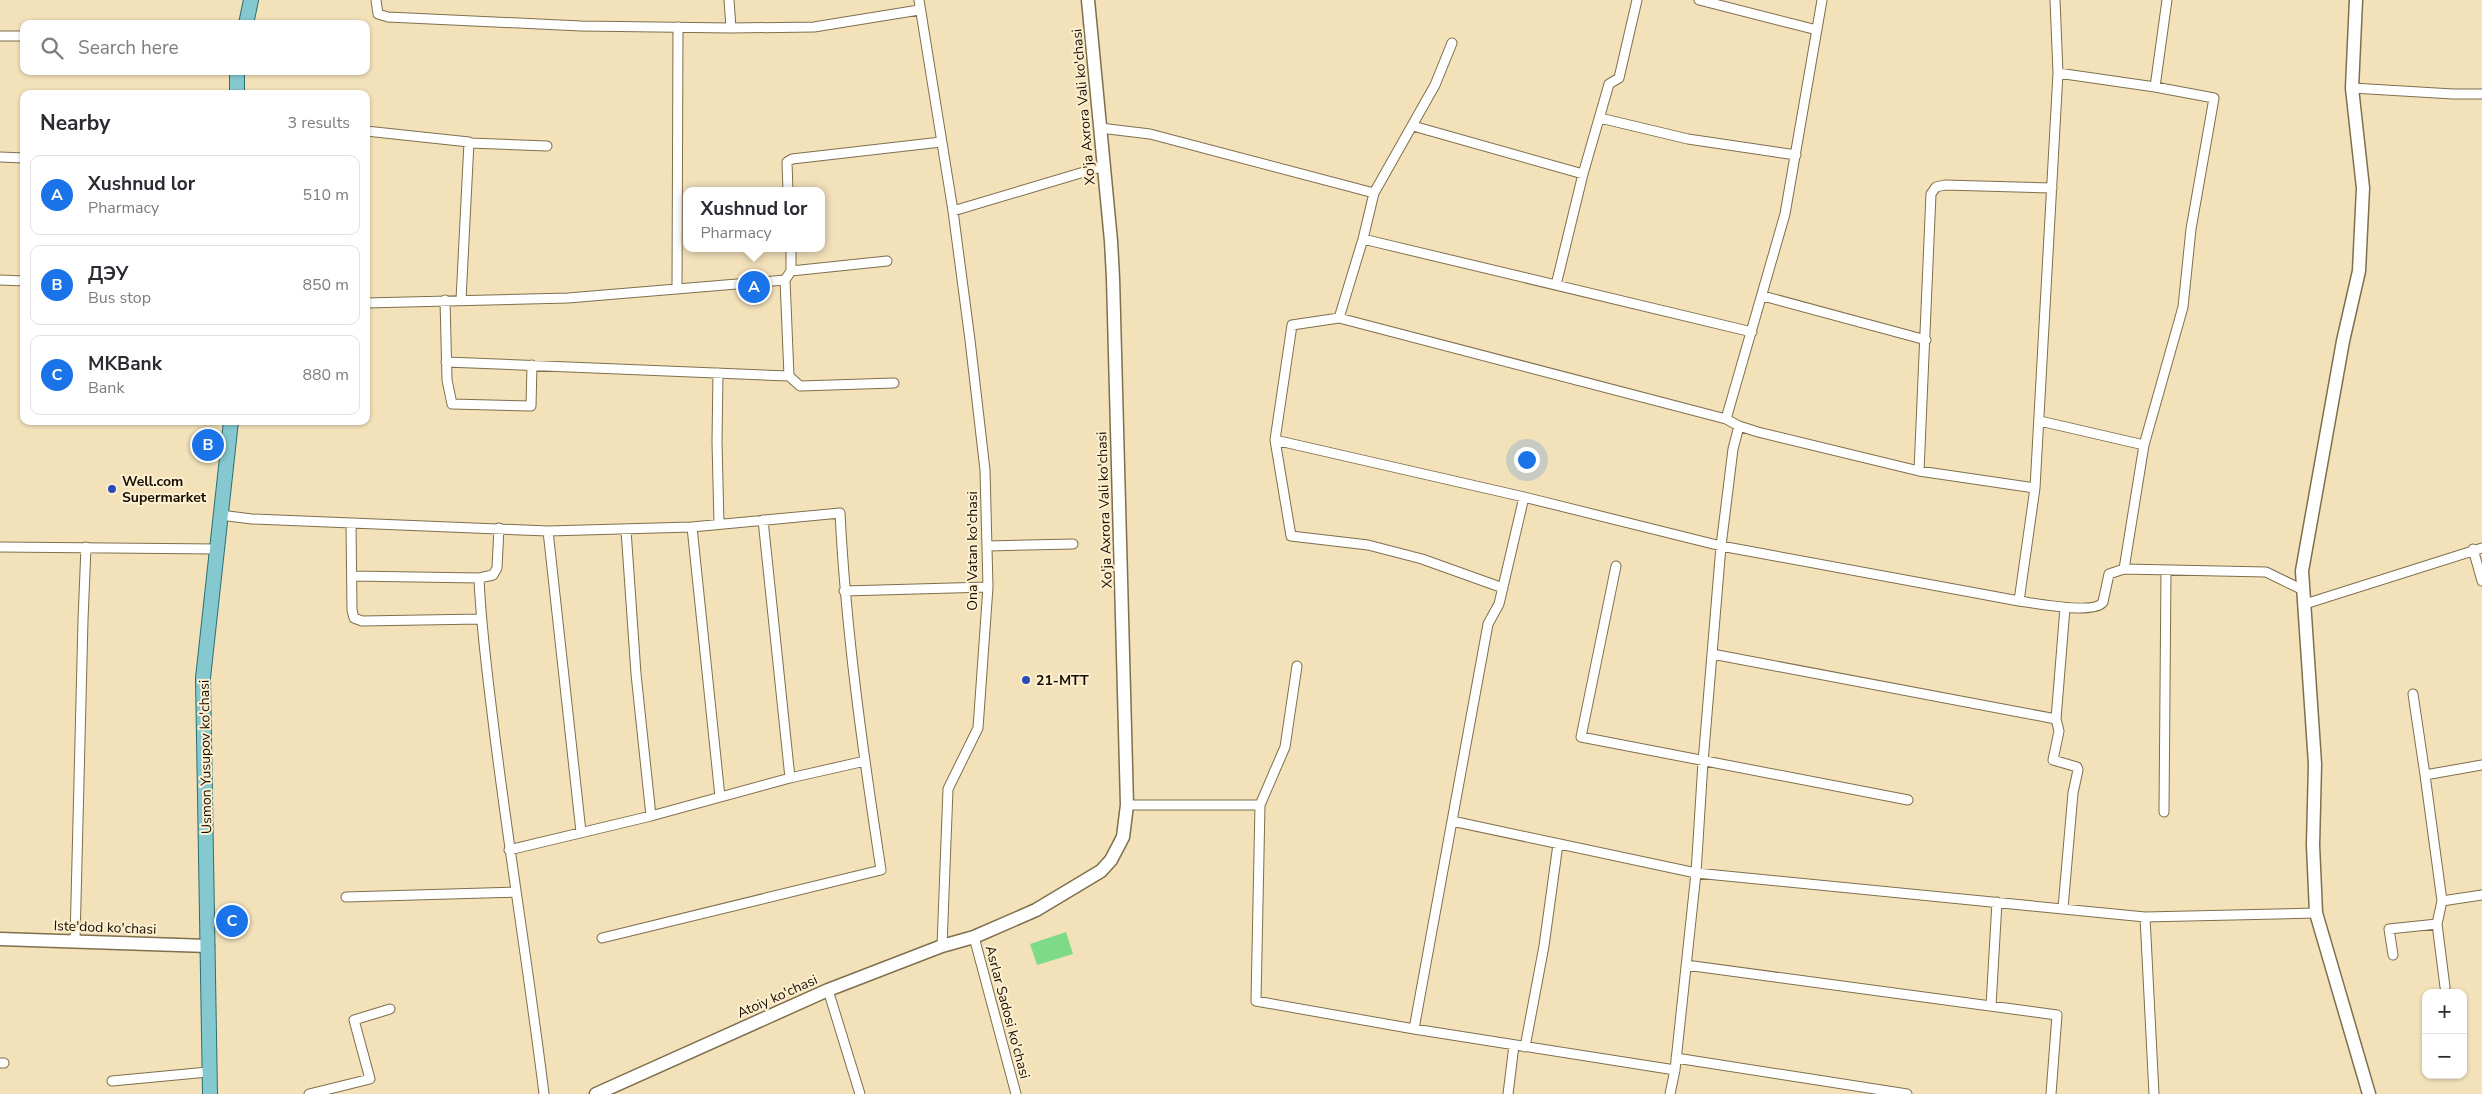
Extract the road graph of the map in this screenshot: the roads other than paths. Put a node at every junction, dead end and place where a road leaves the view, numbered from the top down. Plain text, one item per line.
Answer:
1 (251, 0) edge
2 (376, 0) edge
3 (729, 0) edge
4 (919, 0) edge
5 (1088, 0) edge
6 (1638, 0) edge
7 (1698, 0) edge
8 (1822, 0) edge
9 (2055, 0) edge
10 (2167, 0) edge
11 (2356, 0) edge
12 (919, 10) junction
13 (247, 20) edge
14 (678, 27) junction
15 (731, 28) junction
16 (1817, 30) junction
17 (0, 36) edge
18 (20, 36) edge
19 (1452, 43) dead end
20 (2058, 73) junction
21 (237, 75) edge
22 (2155, 87) junction
23 (2352, 88) junction
24 (237, 90) edge
25 (2482, 94) edge
26 (1600, 118) junction
27 (1413, 126) junction
28 (1100, 128) junction
29 (370, 131) edge
30 (941, 142) junction
31 (469, 143) junction
32 (547, 146) dead end
33 (1796, 155) junction
34 (0, 158) edge
35 (20, 158) edge
36 (1104, 166) junction
37 (1583, 174) junction
38 (788, 187) edge
39 (2052, 188) junction
40 (1374, 193) junction
41 (953, 211) junction
42 (1363, 239) junction
43 (791, 252) edge
44 (887, 261) dead end
45 (791, 271) junction
46 (0, 280) edge
47 (20, 280) edge
48 (785, 280) junction
49 (1556, 285) junction
50 (677, 289) junction
51 (1762, 296) junction
52 (445, 300) junction
53 (461, 300) junction
54 (370, 303) edge
55 (1339, 318) junction
56 (1752, 332) junction
57 (1926, 340) junction
58 (446, 362) junction
59 (532, 365) junction
60 (718, 373) junction
61 (789, 376) junction
62 (894, 384) dead end
63 (1726, 420) junction
64 (2040, 421) junction
65 (231, 425) edge
66 (1739, 426) junction
67 (1275, 440) junction
68 (2144, 445) junction
69 (1919, 471) junction
70 (2035, 488) junction
71 (1524, 497) junction
72 (220, 515) junction
73 (764, 520) junction
74 (352, 523) junction
75 (719, 524) junction
76 (692, 527) junction
77 (499, 528) junction
78 (626, 530) junction
79 (548, 531) junction
80 (1073, 544) dead end
81 (987, 546) junction
82 (1721, 546) junction
83 (0, 547) edge
84 (86, 547) junction
85 (2477, 548) edge
86 (217, 549) junction
87 (1616, 566) dead end
88 (2124, 569) junction
89 (2166, 570) junction
90 (352, 576) junction
91 (479, 578) junction
92 (2482, 581) edge
93 (988, 587) junction
94 (1503, 588) junction
95 (2302, 590) junction
96 (844, 591) junction
97 (2019, 601) junction
98 (2305, 604) junction
99 (2066, 608) junction
100 (481, 620) junction
101 (1712, 654) junction
102 (1297, 666) dead end
103 (2413, 694) dead end
104 (2056, 719) junction
105 (865, 762) junction
106 (1702, 762) junction
107 (2482, 765) edge
108 (2425, 775) junction
109 (790, 778) junction
110 (720, 797) junction
111 (1908, 800) dead end
112 (1260, 804) junction
113 (1127, 805) junction
114 (2164, 812) dead end
115 (652, 816) junction
116 (1452, 821) junction
117 (581, 832) junction
118 (1558, 844) junction
119 (509, 850) junction
120 (1696, 873) junction
121 (515, 892) junction
122 (2482, 895) edge
123 (346, 897) dead end
124 (2442, 901) junction
125 (1997, 902) junction
126 (2063, 908) junction
127 (2316, 913) junction
128 (2145, 916) junction
129 (2437, 924) junction
130 (974, 936) junction
131 (602, 938) dead end
132 (0, 939) edge
133 (75, 941) junction
134 (208, 946) junction
135 (942, 946) junction
136 (2393, 955) dead end
137 (1686, 965) junction
138 (2445, 987) dead end
139 (828, 990) junction
140 (1991, 1006) junction
141 (390, 1009) dead end
142 (1414, 1029) junction
143 (1514, 1045) junction
144 (1525, 1047) junction
145 (1676, 1058) junction
146 (1675, 1070) junction
147 (208, 1072) junction
148 (112, 1081) dead end
149 (210, 1094) edge
150 (309, 1094) edge
151 (544, 1094) edge
152 (596, 1094) edge
153 (860, 1094) edge
154 (1016, 1094) edge
155 (1508, 1094) edge
156 (1670, 1094) edge
157 (1907, 1094) edge
158 (2051, 1094) edge
159 (2154, 1094) edge
160 (2369, 1094) edge

1 - 13 main road
2 - 14 street
3 - 15 street
4 - 12 street, Ona Vatan ko'chasi
5 - 28 street, Xo'ja Axrora Vali ko'chasi
6 - 26 street
7 - 16 street
8 - 16 street
9 - 20 street
10 - 22 street
11 - 23 street
12 - 15 street
12 - 30 street, Ona Vatan ko'chasi
14 - 15 street
14 - 50 street
16 - 33 street
17 - 18 street
19 - 27 street
20 - 22 street
20 - 39 street
21 - 24 main road
22 - 68 street
23 - 25 street
23 - 95 street
26 - 33 street
26 - 37 street
27 - 37 street
27 - 40 street
28 - 36 street, Xo'ja Axrora Vali ko'chasi
28 - 40 street
29 - 31 street
30 - 38 street
30 - 41 street, Ona Vatan ko'chasi
31 - 32 street
31 - 53 street
33 - 51 street
34 - 35 street
36 - 41 street
36 - 113 street, Xo'ja Axrora Vali ko'chasi
37 - 49 street
39 - 57 street
39 - 64 street
40 - 42 street
41 - 81 street, Ona Vatan ko'chasi
42 - 49 street
42 - 55 street
43 - 45 street
44 - 45 street
45 - 48 street
46 - 47 street
48 - 50 street
48 - 61 street
49 - 56 street
50 - 53 street
51 - 56 street
51 - 57 street
52 - 53 street
52 - 54 street
52 - 58 street
55 - 63 street
55 - 67 street
56 - 63 street
57 - 69 street
58 - 59 street
58 - 59 street
59 - 60 street
60 - 61 street
60 - 75 street
61 - 62 street
63 - 66 street
64 - 68 street
64 - 70 street
65 - 72 main road, Usmon Yusupov ko'chasi
66 - 69 street
66 - 82 street
67 - 71 street
67 - 94 street
68 - 88 street
69 - 70 street
70 - 97 street
71 - 82 street
71 - 94 street
72 - 74 street
72 - 86 main road, Usmon Yusupov ko'chasi
73 - 75 street
73 - 96 street
73 - 109 street
74 - 77 street
74 - 90 street
75 - 76 street
76 - 78 street
76 - 110 street
77 - 79 street
77 - 91 street
78 - 79 street
78 - 115 street
79 - 117 street
80 - 81 street
81 - 93 street, Ona Vatan ko'chasi
82 - 97 street
82 - 101 street
83 - 84 street
84 - 86 street
84 - 133 street
85 - 92 street
85 - 98 street
86 - 134 main road, Usmon Yusupov ko'chasi
87 - 106 street
88 - 89 street
88 - 99 street
89 - 95 street
89 - 114 street
90 - 91 street
90 - 100 street
91 - 100 street
93 - 96 street
93 - 135 street, Ona Vatan ko'chasi
94 - 116 street
95 - 98 street
96 - 105 street
97 - 99 street
98 - 127 street
99 - 104 street
100 - 119 street
101 - 104 street
101 - 106 street
102 - 112 street
103 - 108 street
104 - 126 street
105 - 109 street
105 - 131 street
106 - 111 street
106 - 120 street
107 - 108 street
108 - 124 street
109 - 110 street
110 - 115 street
112 - 113 street
112 - 142 street
113 - 130 street, Xo'ja Axrora Vali ko'chasi
115 - 117 street
116 - 118 street
116 - 142 street
117 - 119 street
118 - 120 street
118 - 144 street
119 - 121 street
120 - 125 street
120 - 137 street
121 - 123 street
121 - 151 street
122 - 124 street
124 - 129 street
125 - 126 street
125 - 140 street
126 - 128 street
127 - 128 street
127 - 160 street
128 - 159 street
129 - 136 street
129 - 138 street
130 - 135 street, Atoiy ko'chasi
130 - 154 street, Asrlar Sadosi ko'chasi
132 - 133 street, Iste'dod ko'chasi
133 - 134 street, Iste'dod ko'chasi
134 - 147 main road, Usmon Yusupov ko'chasi
135 - 139 street, Atoiy ko'chasi
137 - 140 street
137 - 145 street
139 - 152 street, Atoiy ko'chasi
139 - 153 street
140 - 158 street
141 - 150 street
142 - 143 street
143 - 144 street
143 - 155 street
144 - 146 street
145 - 146 street
145 - 157 street
146 - 156 street
147 - 148 street
147 - 149 main road, Usmon Yusupov ko'chasi

